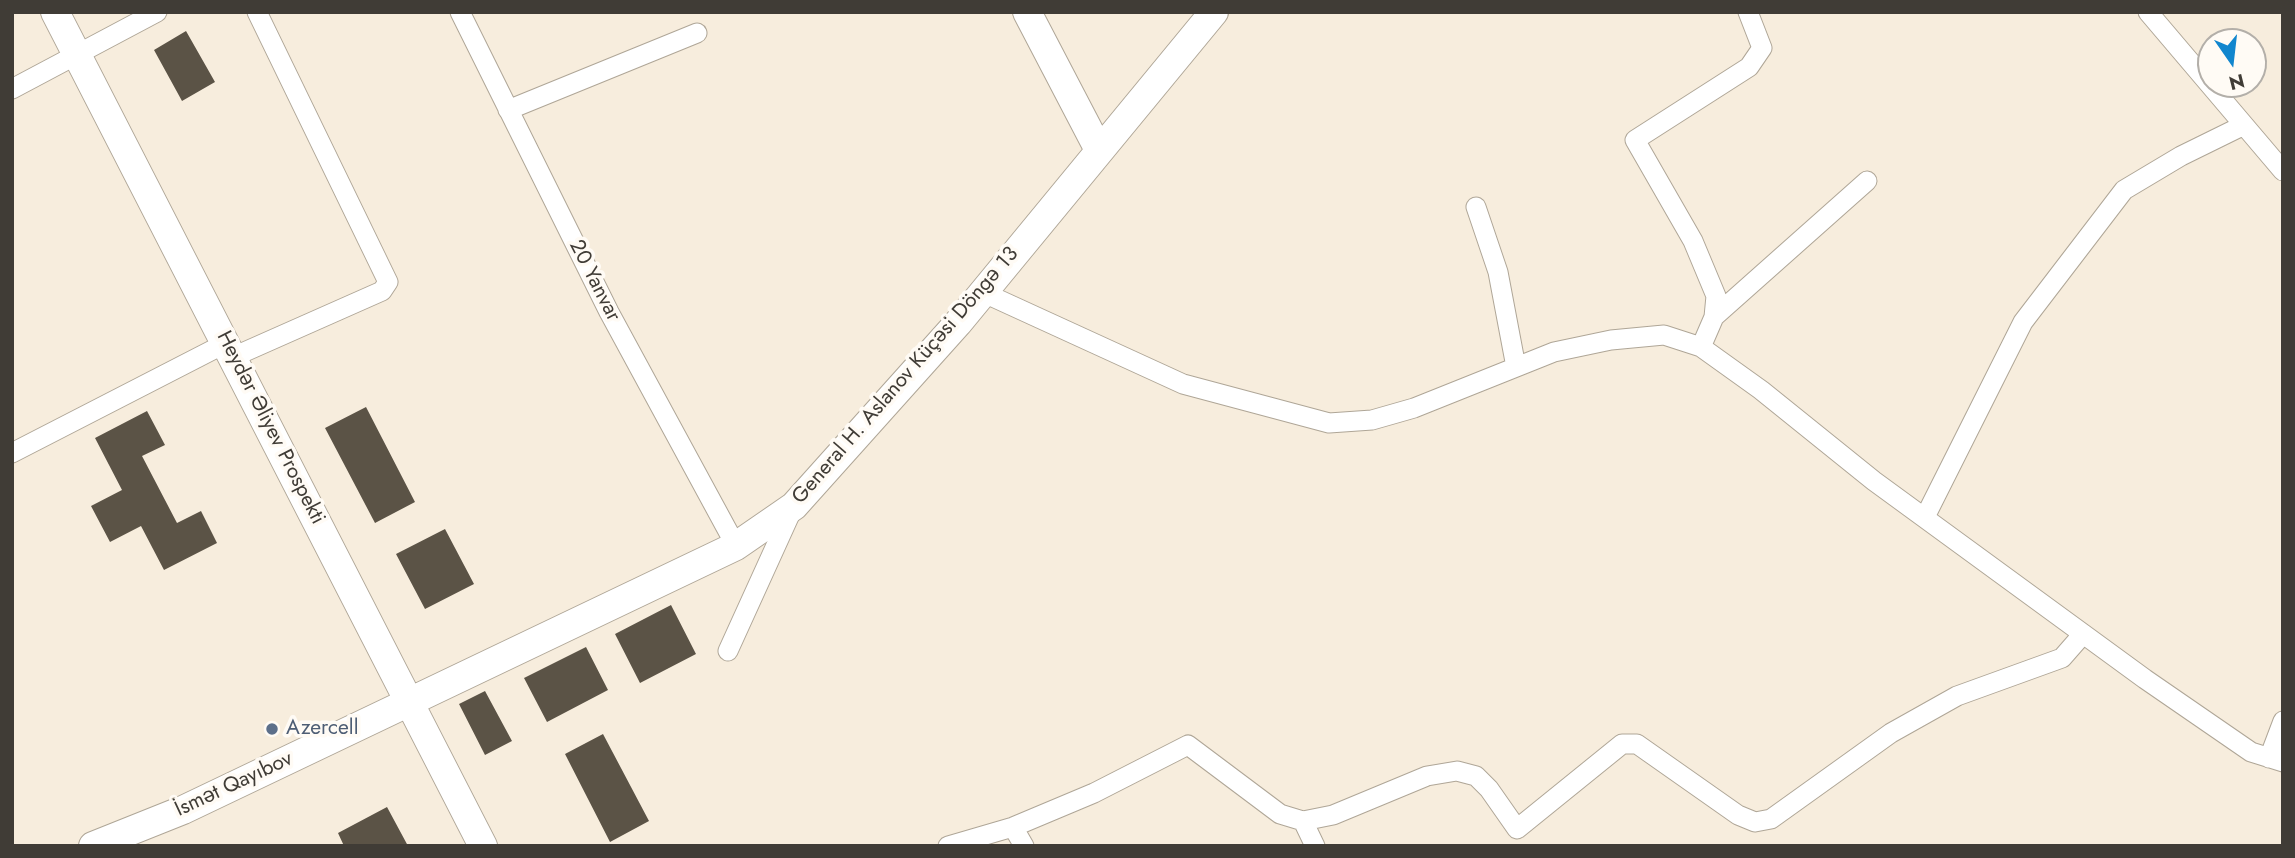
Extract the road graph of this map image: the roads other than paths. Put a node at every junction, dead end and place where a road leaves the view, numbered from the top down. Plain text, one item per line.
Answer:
1 (55, 12) edge
2 (157, 12) edge
3 (257, 12) edge
4 (460, 12) edge
5 (1027, 12) edge
6 (1214, 12) edge
7 (1748, 12) edge
8 (2148, 12) edge
9 (697, 33) dead end
10 (78, 57) junction
11 (12, 89) edge
12 (508, 110) junction
13 (2242, 126) junction
14 (1099, 150) junction
15 (2283, 171) edge
16 (1867, 181) dead end
17 (1476, 206) dead end
18 (982, 292) junction
19 (1714, 317) junction
20 (1701, 347) junction
21 (230, 350) junction
22 (1516, 367) junction
23 (12, 453) edge
24 (794, 506) junction
25 (1925, 517) junction
26 (736, 546) junction
27 (2083, 634) junction
28 (728, 651) dead end
29 (411, 702) junction
30 (2283, 721) edge
31 (2276, 760) edge
32 (1303, 821) junction
33 (1013, 827) junction
34 (93, 846) edge
35 (483, 846) edge
36 (948, 846) edge
37 (1024, 846) edge
38 (1315, 846) edge

1 - 10 main road, Heydər Əliyev Prospekti
2 - 10 street
3 - 21 street
4 - 12 street, 20 Yanvar
5 - 14 main road
6 - 14 main road, General H. Aslanov Küçəsi Döngə 13
7 - 19 street
8 - 13 street
9 - 12 street
10 - 11 street
10 - 21 main road, Heydər Əliyev Prospekti
12 - 26 street, 20 Yanvar
13 - 15 street
13 - 25 street
14 - 18 main road, General H. Aslanov Küçəsi Döngə 13
16 - 19 street
17 - 22 street
18 - 22 street
18 - 24 main road, General H. Aslanov Küçəsi Döngə 13
19 - 20 street
20 - 22 street
20 - 25 street
21 - 23 street
21 - 29 main road, Heydər Əliyev Prospekti
24 - 26 main road, General H. Aslanov Küçəsi Döngə 13
24 - 28 street
25 - 27 street
26 - 29 main road, General H. Aslanov Küçəsi Döngə 13
27 - 31 street
27 - 32 street
29 - 34 main road, İsmət Qayıbov
29 - 35 main road, Heydər Əliyev Prospekti
30 - 31 street
32 - 33 street
32 - 38 street
33 - 36 street
33 - 37 street

